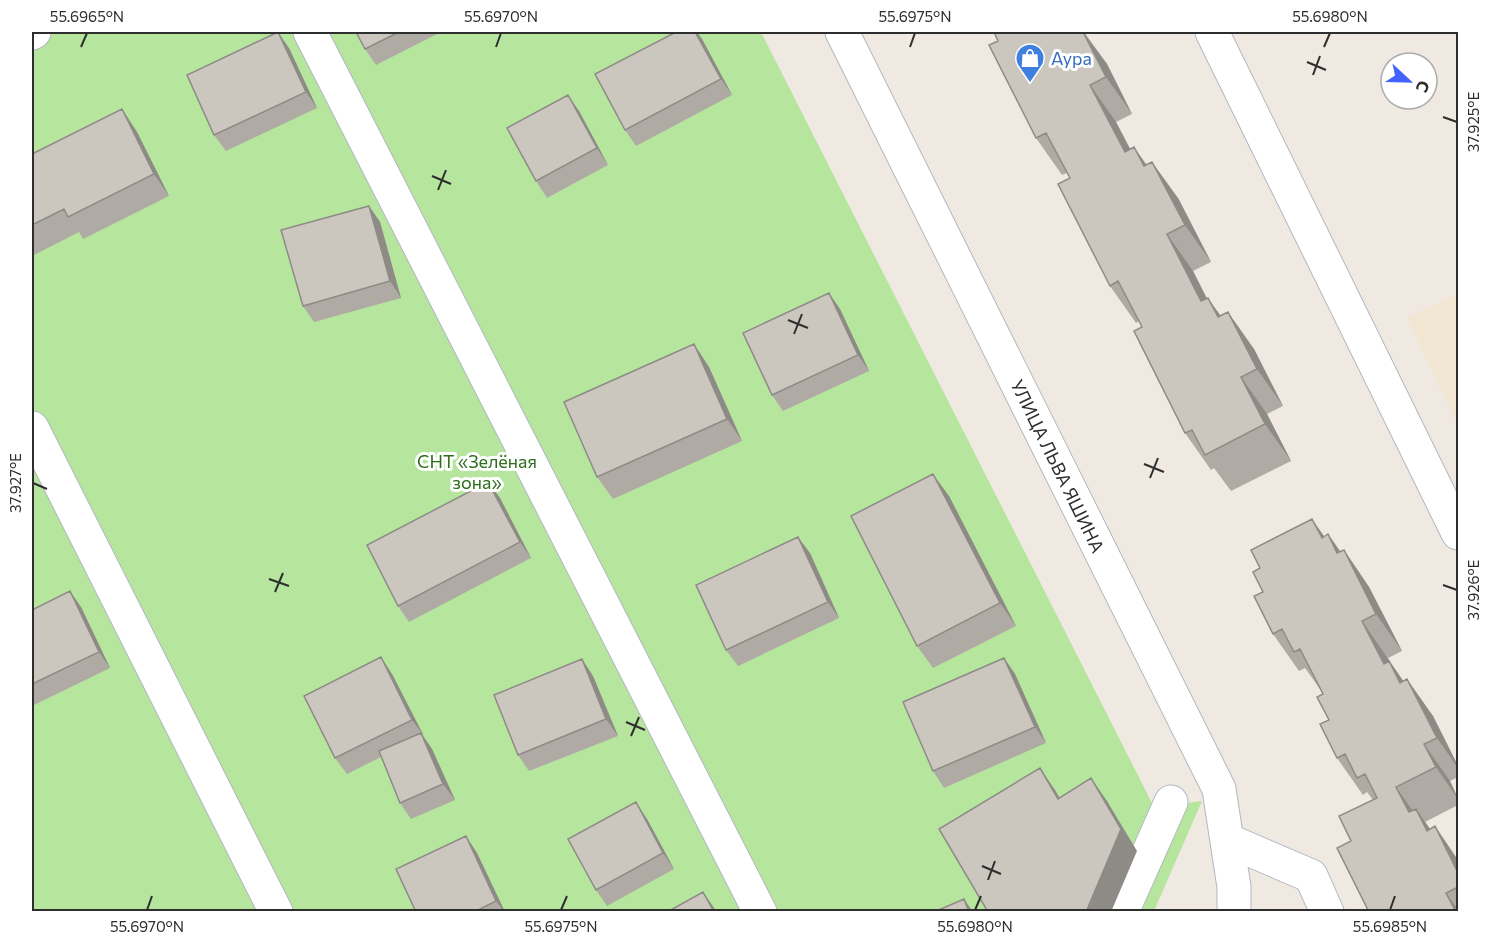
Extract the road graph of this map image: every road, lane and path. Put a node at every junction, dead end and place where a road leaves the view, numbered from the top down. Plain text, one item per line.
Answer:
1 (310, 32) edge
2 (842, 32) edge
3 (1212, 32) edge
4 (32, 428) edge
5 (1458, 533) edge
6 (1171, 802) dead end
7 (1227, 840) junction
8 (276, 912) edge
9 (760, 912) edge
10 (1122, 912) edge
11 (1234, 912) edge
12 (1327, 912) edge

1 - 9 street
2 - 7 street, УЛИЦА ЛЬВА ЯШИНА
3 - 5 street
4 - 8 street
6 - 10 street
7 - 11 street, УЛИЦА ЛЬВА ЯШИНА
7 - 12 street

